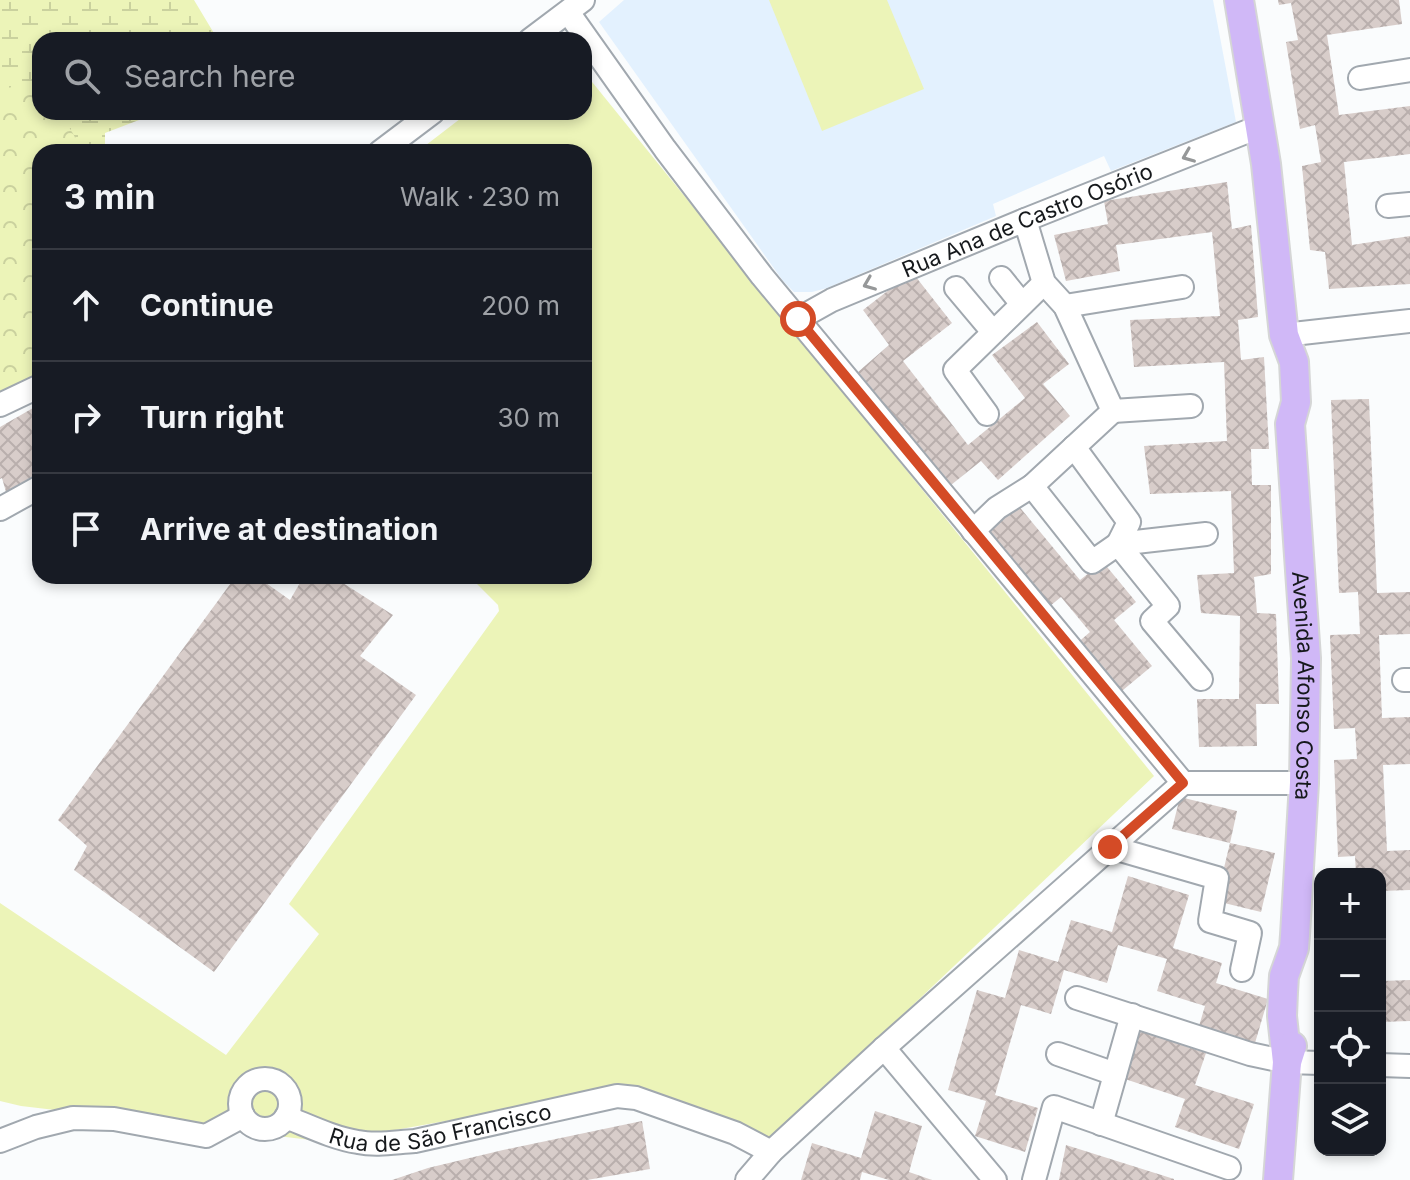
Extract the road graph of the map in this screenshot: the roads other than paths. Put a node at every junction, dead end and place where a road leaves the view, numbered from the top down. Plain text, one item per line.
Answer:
1 (1239, 0) edge
2 (576, 6) edge
3 (541, 32) edge
4 (1410, 70) edge
5 (1360, 78) dead end
6 (422, 120) edge
7 (1261, 126) junction
8 (391, 144) edge
9 (1025, 220) junction
10 (1001, 278) dead end
11 (1044, 283) junction
12 (1182, 287) dead end
13 (956, 288) dead end
14 (1022, 304) junction
15 (1065, 306) junction
16 (798, 319) junction
17 (1410, 321) edge
18 (993, 332) junction
19 (1284, 335) junction
20 (32, 390) edge
21 (0, 405) edge
22 (1191, 406) dead end
23 (1113, 411) junction
24 (987, 414) dead end
25 (1074, 447) junction
26 (1032, 486) junction
27 (32, 491) edge
28 (0, 509) edge
29 (973, 531) junction
30 (1206, 534) dead end
31 (1118, 544) junction
32 (1201, 679) dead end
33 (1183, 783) junction
34 (1304, 783) junction
35 (1110, 847) junction
36 (1242, 970) dead end
37 (1077, 998) dead end
38 (1132, 1015) junction
39 (884, 1048) junction
40 (1058, 1054) dead end
41 (1287, 1062) junction
42 (1314, 1063) edge
43 (1386, 1065) edge
44 (1410, 1066) edge
45 (1115, 1074) junction
46 (243, 1116) junction
47 (286, 1117) junction
48 (1101, 1124) junction
49 (3, 1139) edge
50 (771, 1152) junction
51 (1229, 1168) dead end
52 (747, 1180) edge
53 (995, 1180) edge
54 (1034, 1180) edge
55 (1278, 1180) edge

1 - 7 main road, Avenida Afonso Costa
2 - 3 street
2 - 16 street
4 - 5 street
6 - 8 street
7 -> 9 street, Rua Ana de Castro Osório
7 - 19 main road, Avenida Afonso Costa
9 - 11 street
9 -> 16 street, Rua Ana de Castro Osório
10 - 14 street
11 - 14 street
11 - 15 street
12 - 15 street
13 - 18 street
14 - 18 street
15 - 23 street
16 - 29 street
17 - 19 street
18 - 24 street
19 - 34 main road, Avenida Afonso Costa
20 - 21 street
22 - 23 street
23 - 25 street
25 - 26 street
25 - 31 street
26 - 29 street
26 - 31 street
27 - 28 street
29 - 33 street
30 - 31 street
31 - 32 street
33 - 34 street
33 - 35 street
34 - 41 main road, Avenida Afonso Costa
35 - 36 street
35 - 39 street
37 - 38 street
38 - 41 street
38 - 45 street
39 - 50 street
39 - 53 street
40 - 45 street
41 - 42 street
41 - 55 main road, Avenida Afonso Costa
43 - 44 street
45 - 48 street
46 - 47 street
46 - 47 street
46 - 49 street
47 - 50 street, Rua de São Francisco
48 - 51 street
48 - 54 street
50 - 52 street

